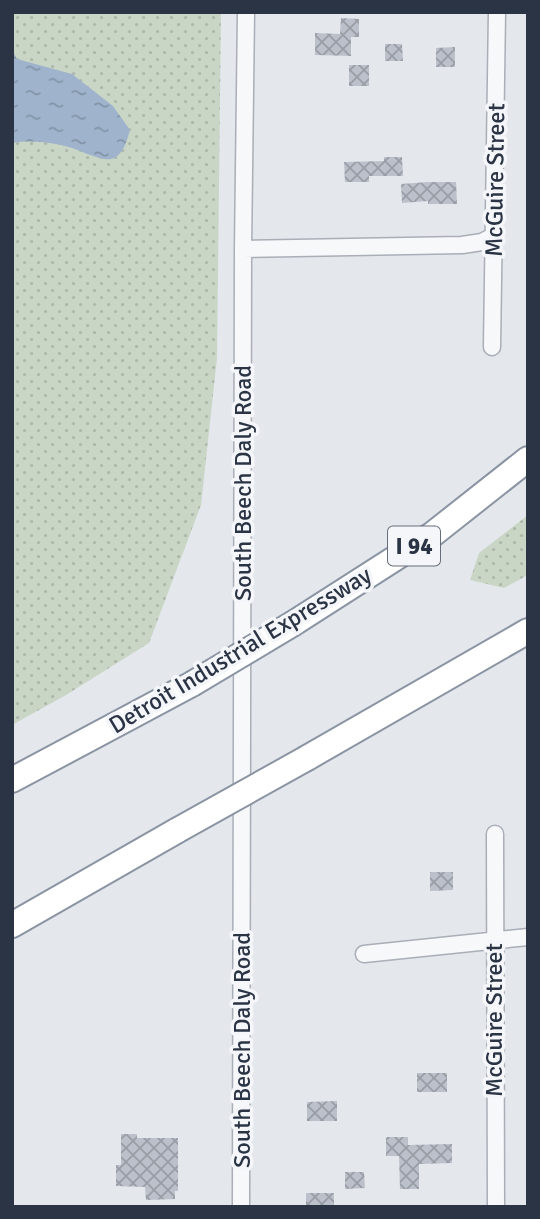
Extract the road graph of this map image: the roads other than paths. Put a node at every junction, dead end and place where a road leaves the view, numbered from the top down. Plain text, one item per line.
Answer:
1 (246, 12) edge
2 (497, 12) edge
3 (493, 236) junction
4 (243, 249) junction
5 (492, 347) dead end
6 (528, 459) edge
7 (528, 631) edge
8 (12, 780) edge
9 (495, 834) dead end
10 (12, 925) edge
11 (528, 937) edge
12 (494, 940) junction
13 (364, 954) dead end
14 (241, 1207) edge
15 (495, 1207) edge

1 - 4 street, South Beech Daly Road
2 - 3 street, McGuire Street
3 - 4 street
3 - 5 street, McGuire Street
4 - 14 street, South Beech Daly Road
6 - 8 highway, Detroit Industrial Expressway / I 94, bridge
7 - 10 highway, bridge
9 - 12 street, McGuire Street
11 - 12 street
12 - 13 street
12 - 15 street, McGuire Street

